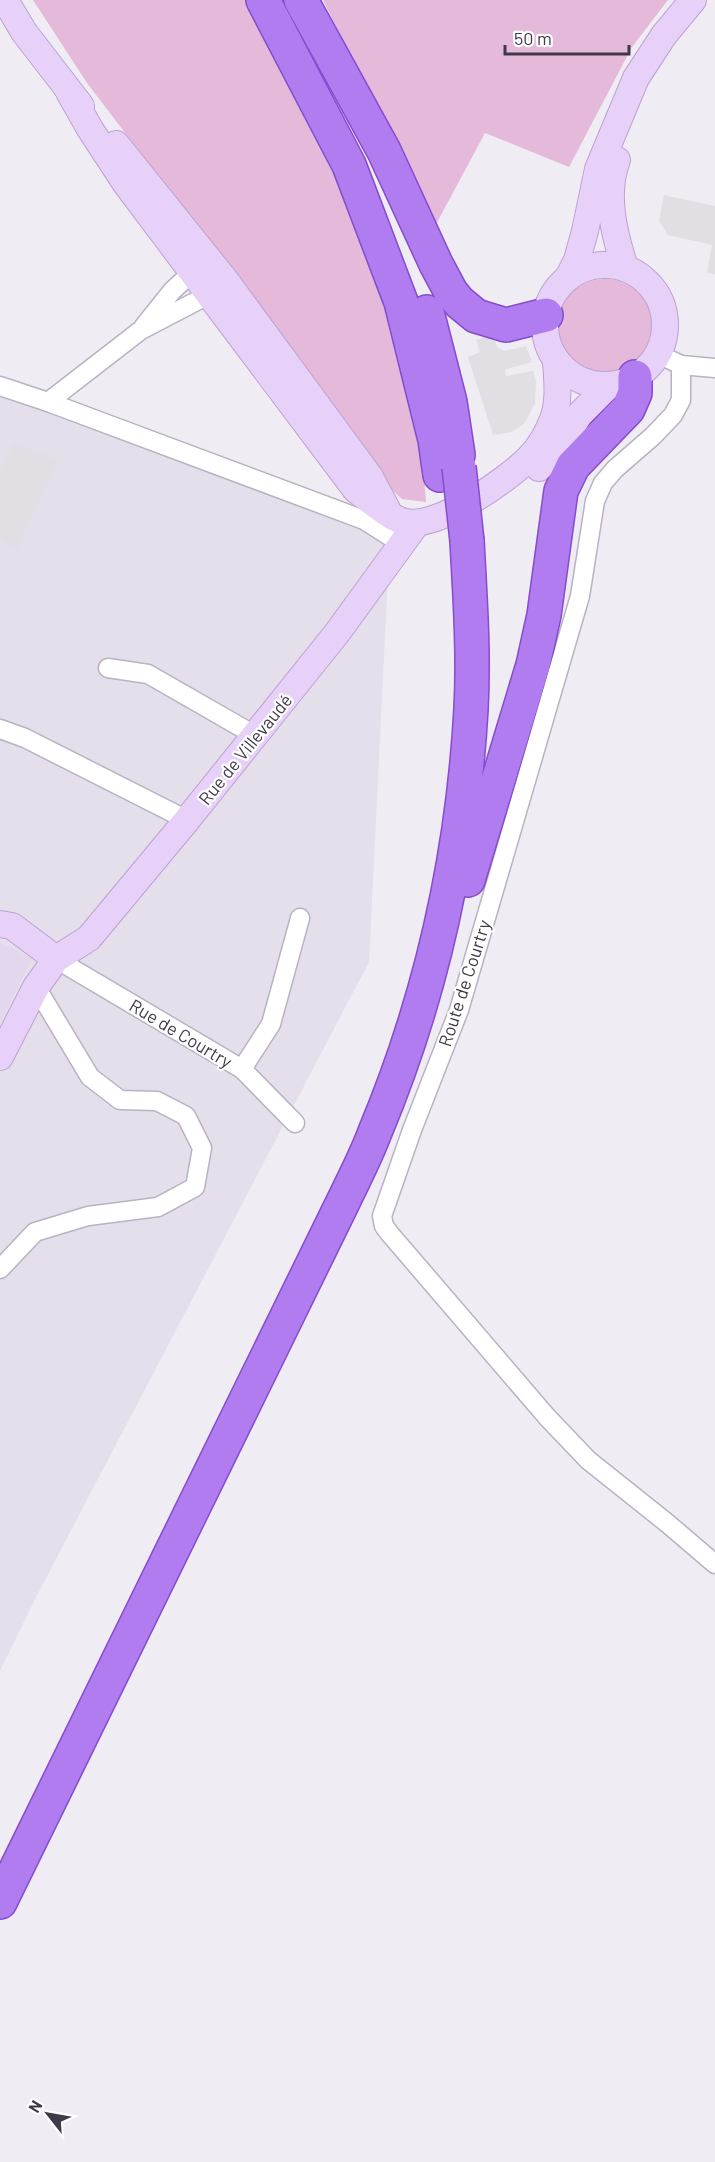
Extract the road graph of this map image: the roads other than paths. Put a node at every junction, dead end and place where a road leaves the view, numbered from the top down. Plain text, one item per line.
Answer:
1 (5, 0) edge
2 (263, 0) edge
3 (301, 0) edge
4 (693, 0) edge
5 (714, 0) edge
6 (330, 52) junction
7 (200, 265) junction
8 (625, 268) junction
9 (569, 276) junction
10 (218, 288) junction
11 (546, 315) junction
12 (141, 330) junction
13 (658, 354) junction
14 (556, 360) junction
15 (681, 365) junction
16 (715, 368) edge
17 (622, 381) junction
18 (0, 386) edge
19 (48, 402) junction
20 (450, 471) junction
21 (500, 483) junction
22 (417, 523) junction
23 (390, 525) junction
24 (458, 544) junction
25 (108, 668) dead end
26 (0, 729) edge
27 (256, 736) junction
28 (187, 820) junction
29 (300, 918) dead end
30 (0, 924) edge
31 (56, 959) junction
32 (36, 987) junction
33 (410, 1036) junction
34 (0, 1057) edge
35 (242, 1070) junction
36 (295, 1123) dead end
37 (0, 1269) edge
38 (715, 1564) edge
39 (0, 1855) edge
40 (0, 1902) edge

1 - 7 main road
2 - 20 highway
3 - 6 highway
4 - 9 main road
5 - 8 main road
6 - 11 highway
6 - 20 highway
7 - 10 main road
7 - 12 street
8 - 9 main road
8 - 13 main road
9 - 11 main road
10 - 12 street
10 - 23 main road
11 - 14 main road
12 - 19 street
13 - 15 street
13 - 17 main road
14 - 17 main road
14 - 21 main road
15 - 16 street
15 - 38 street, Route de Courtry
17 - 21 main road
17 - 33 highway
18 - 19 street
19 - 23 street
20 - 24 highway, bridge
21 - 22 main road
22 - 23 main road
22 - 27 main road, Rue de Villevaudé
24 - 33 highway
24 - 39 highway
25 - 27 street
26 - 28 street
27 - 28 main road, Rue de Villevaudé
28 - 31 main road, Rue de Villevaudé
29 - 35 street
30 - 31 main road
31 - 32 main road
31 - 35 street, Rue de Courtry
32 - 34 main road
32 - 37 street
33 - 40 highway
35 - 36 street, Rue de Courtry

